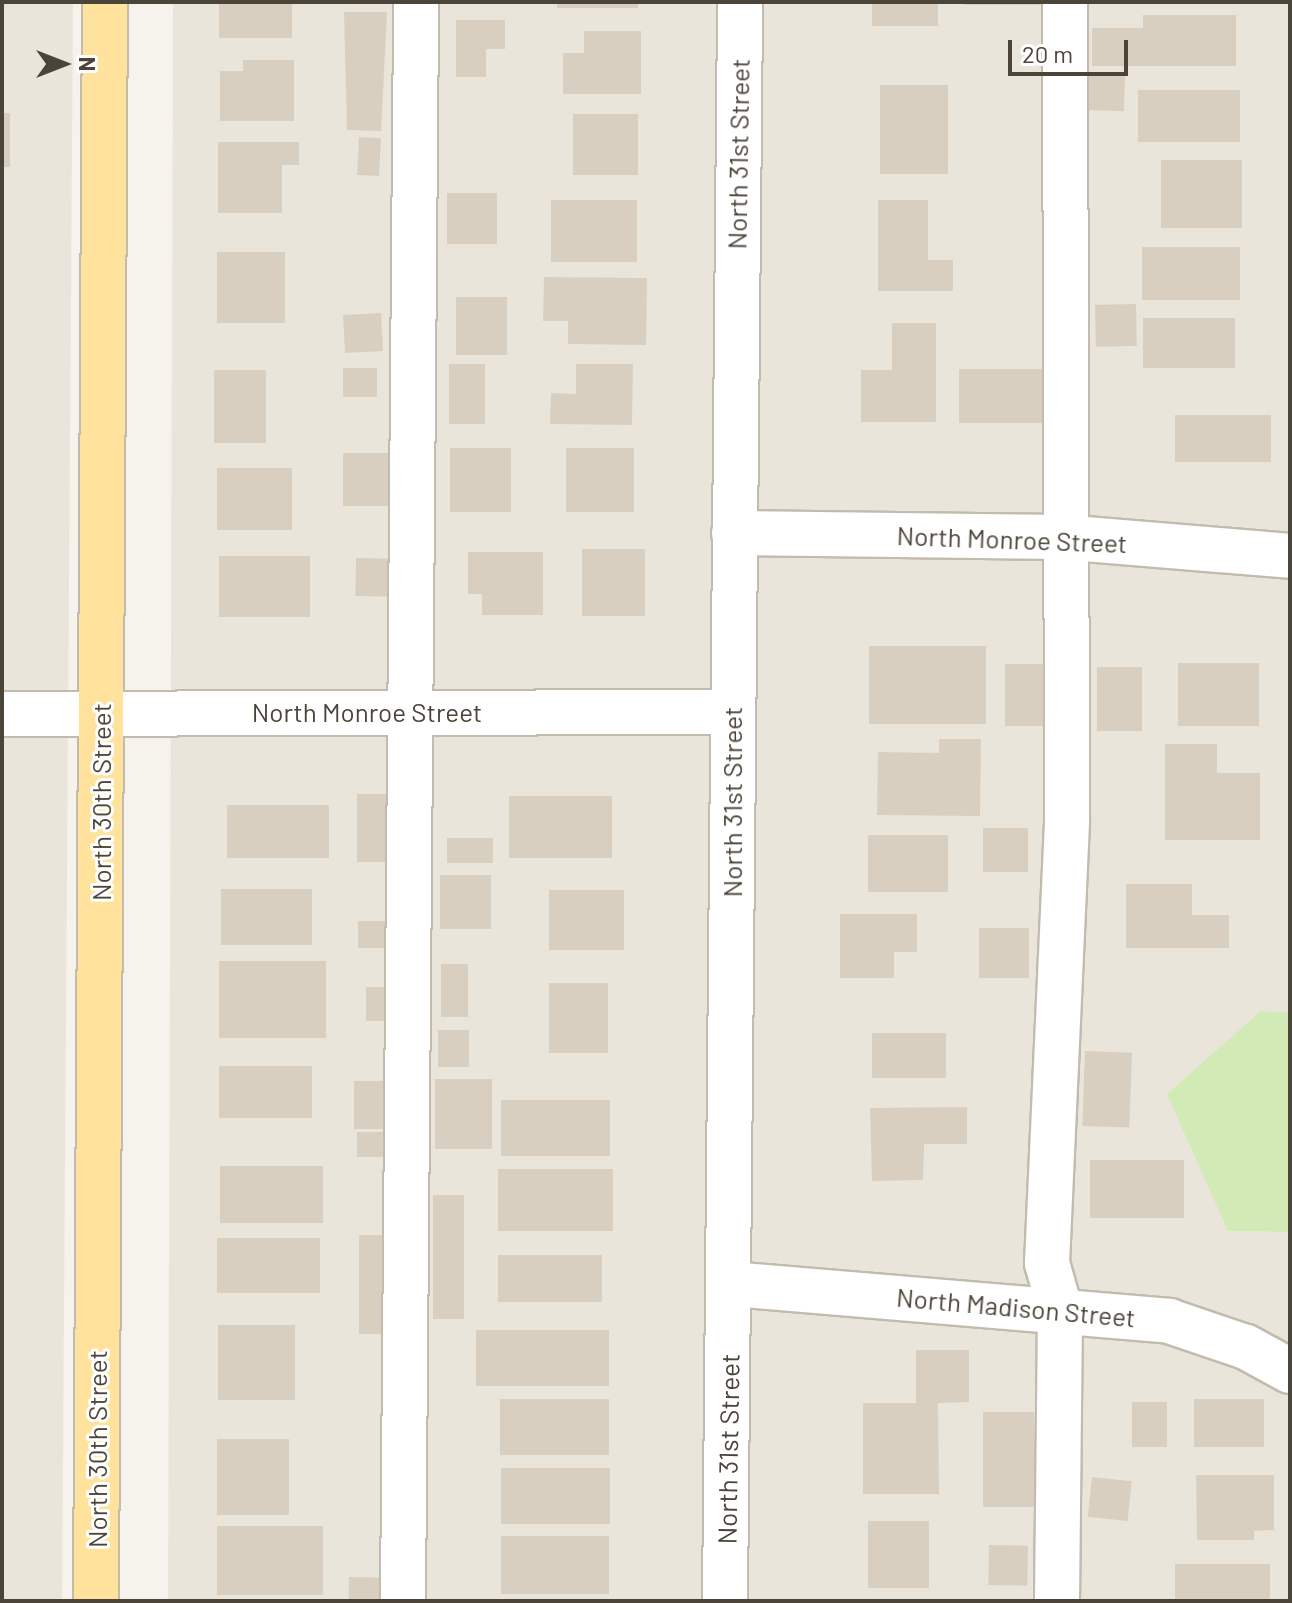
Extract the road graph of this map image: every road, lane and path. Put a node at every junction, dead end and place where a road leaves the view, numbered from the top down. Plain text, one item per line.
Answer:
1 (105, 2) edge
2 (416, 2) edge
3 (740, 2) edge
4 (1065, 2) edge
5 (734, 533) junction
6 (1061, 537) junction
7 (1290, 556) edge
8 (101, 712) junction
9 (410, 712) junction
10 (732, 712) junction
11 (2, 714) edge
12 (731, 1284) junction
13 (1060, 1309) junction
14 (1290, 1371) edge
15 (96, 1601) edge
16 (403, 1601) edge
17 (725, 1601) edge
18 (1057, 1601) edge

1 - 8 main road, North 30th Street
2 - 9 street
3 - 5 street, North 31st Street
4 - 6 street
5 - 6 street, North Monroe Street
5 - 10 street, North 31st Street
6 - 7 street, North Monroe Street
6 - 13 street
8 - 9 street, North Monroe Street
8 - 11 street, North Monroe Street
8 - 15 main road, North 30th Street
9 - 10 street, North Monroe Street
9 - 16 street
10 - 12 street, North 31st Street
12 - 13 street, North Madison Street
12 - 17 street, North 31st Street
13 - 14 street, North Madison Street
13 - 18 street

